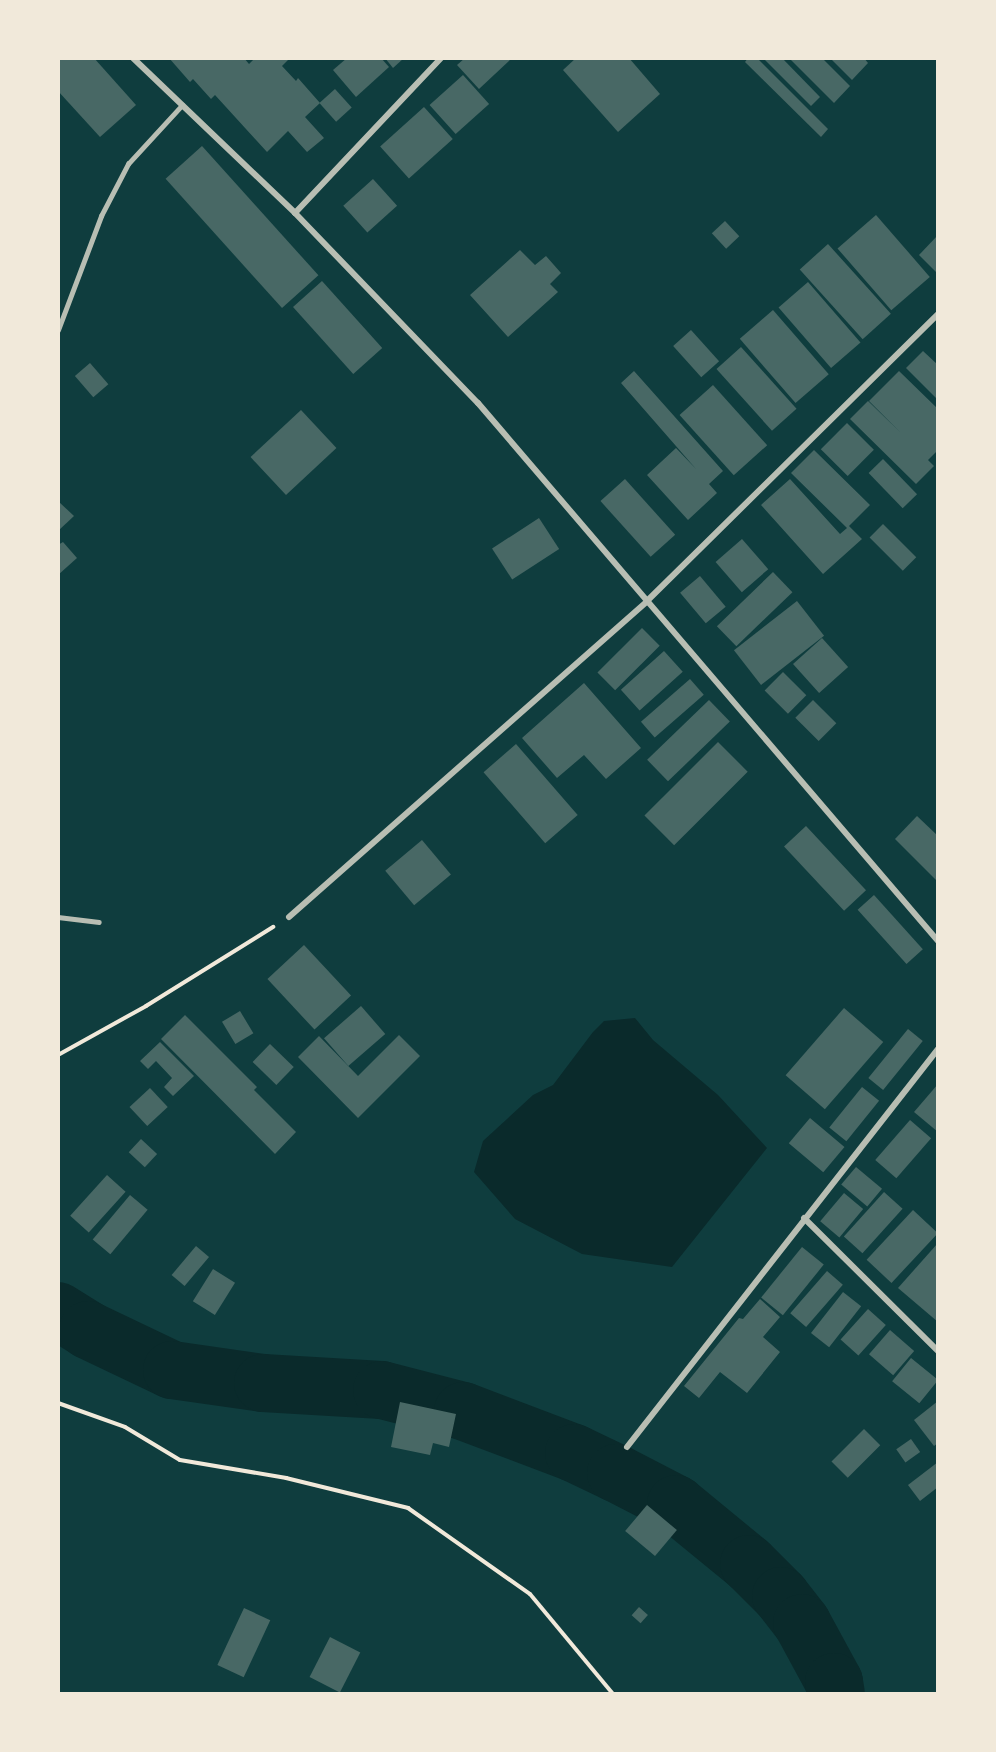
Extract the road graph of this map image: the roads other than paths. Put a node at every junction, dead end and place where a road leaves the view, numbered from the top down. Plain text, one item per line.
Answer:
1 (133, 58) edge
2 (441, 58) edge
3 (182, 105) junction
4 (295, 213) junction
5 (938, 314) edge
6 (58, 330) edge
7 (647, 601) junction
8 (58, 917) edge
9 (289, 917) road end
10 (99, 922) dead end
11 (938, 941) edge
12 (938, 1049) edge
13 (804, 1218) junction
14 (938, 1351) edge
15 (627, 1447) dead end

1 - 3 street
2 - 4 street
3 - 4 street
3 - 6 lane
4 - 7 street
5 - 7 street
7 - 9 street
7 - 11 street
8 - 10 lane
12 - 13 street
13 - 14 street
13 - 15 street

